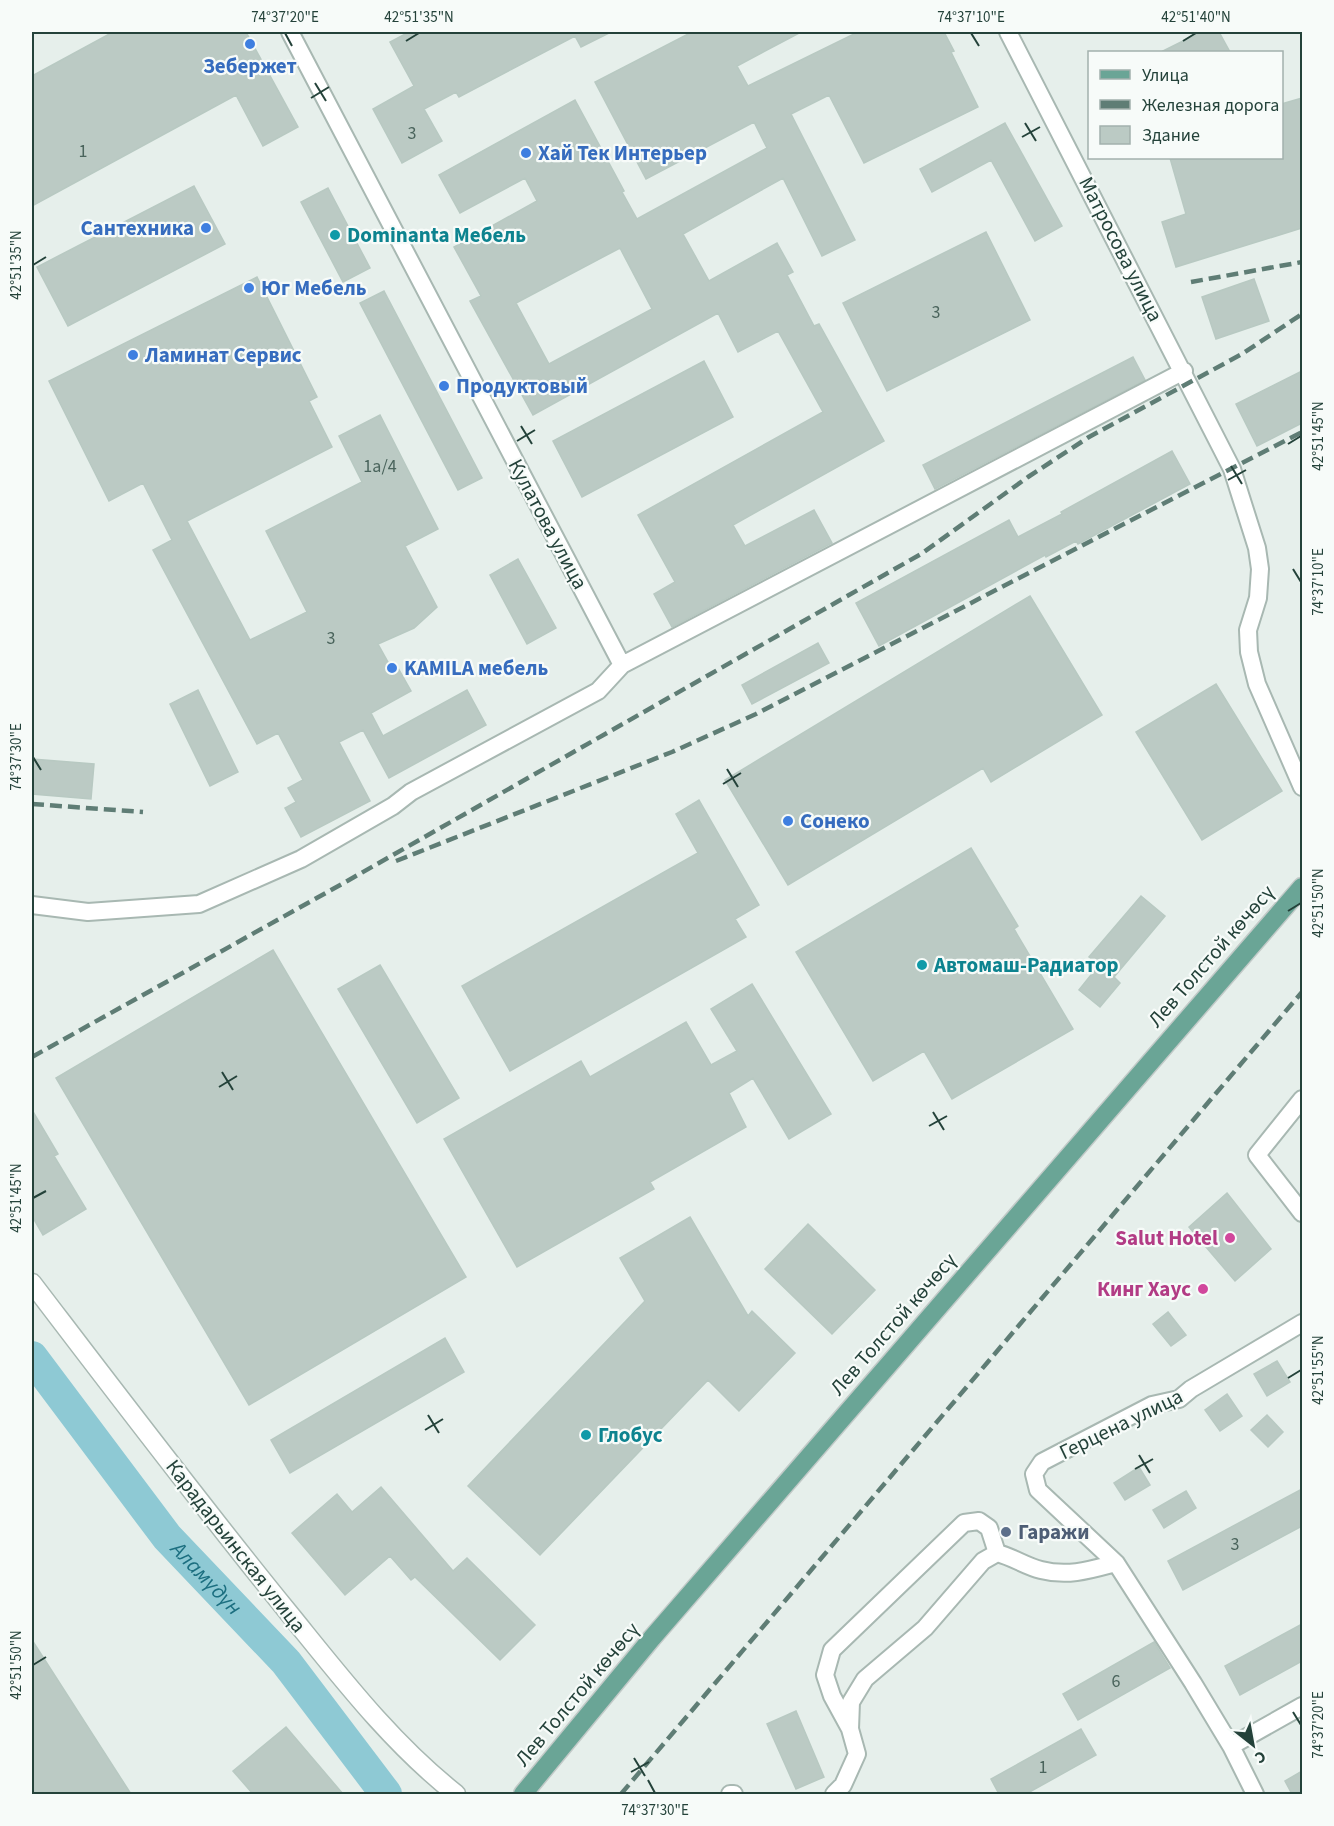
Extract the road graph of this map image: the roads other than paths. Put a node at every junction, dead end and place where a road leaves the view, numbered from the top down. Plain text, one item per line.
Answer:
1 (290, 32) edge
2 (1008, 32) edge
3 (1184, 371) junction
4 (622, 665) junction
5 (1302, 788) edge
6 (1302, 887) edge
7 (32, 905) edge
8 (1302, 1099) edge
9 (1302, 1213) edge
10 (32, 1283) edge
11 (1302, 1323) edge
12 (997, 1554) junction
13 (1116, 1563) junction
14 (1302, 1706) edge
15 (850, 1729) junction
16 (1231, 1746) junction
17 (1251, 1793) edge
18 (456, 1794) edge
19 (523, 1794) edge
20 (834, 1794) edge

1 - 4 street, Кулатова улица
2 - 3 street, Матросова улица
3 - 4 street
3 - 5 street, Матросова улица
4 - 7 street
6 - 19 main road, Лев Толстой көчөсү
8 - 9 street
10 - 18 street, Карадарьинская улица
11 - 13 street, Герцена улица
12 - 13 street
12 - 15 street
12 - 15 street
13 - 16 street, Герцена улица
14 - 16 street
15 - 20 street
16 - 17 street, Герцена улица

